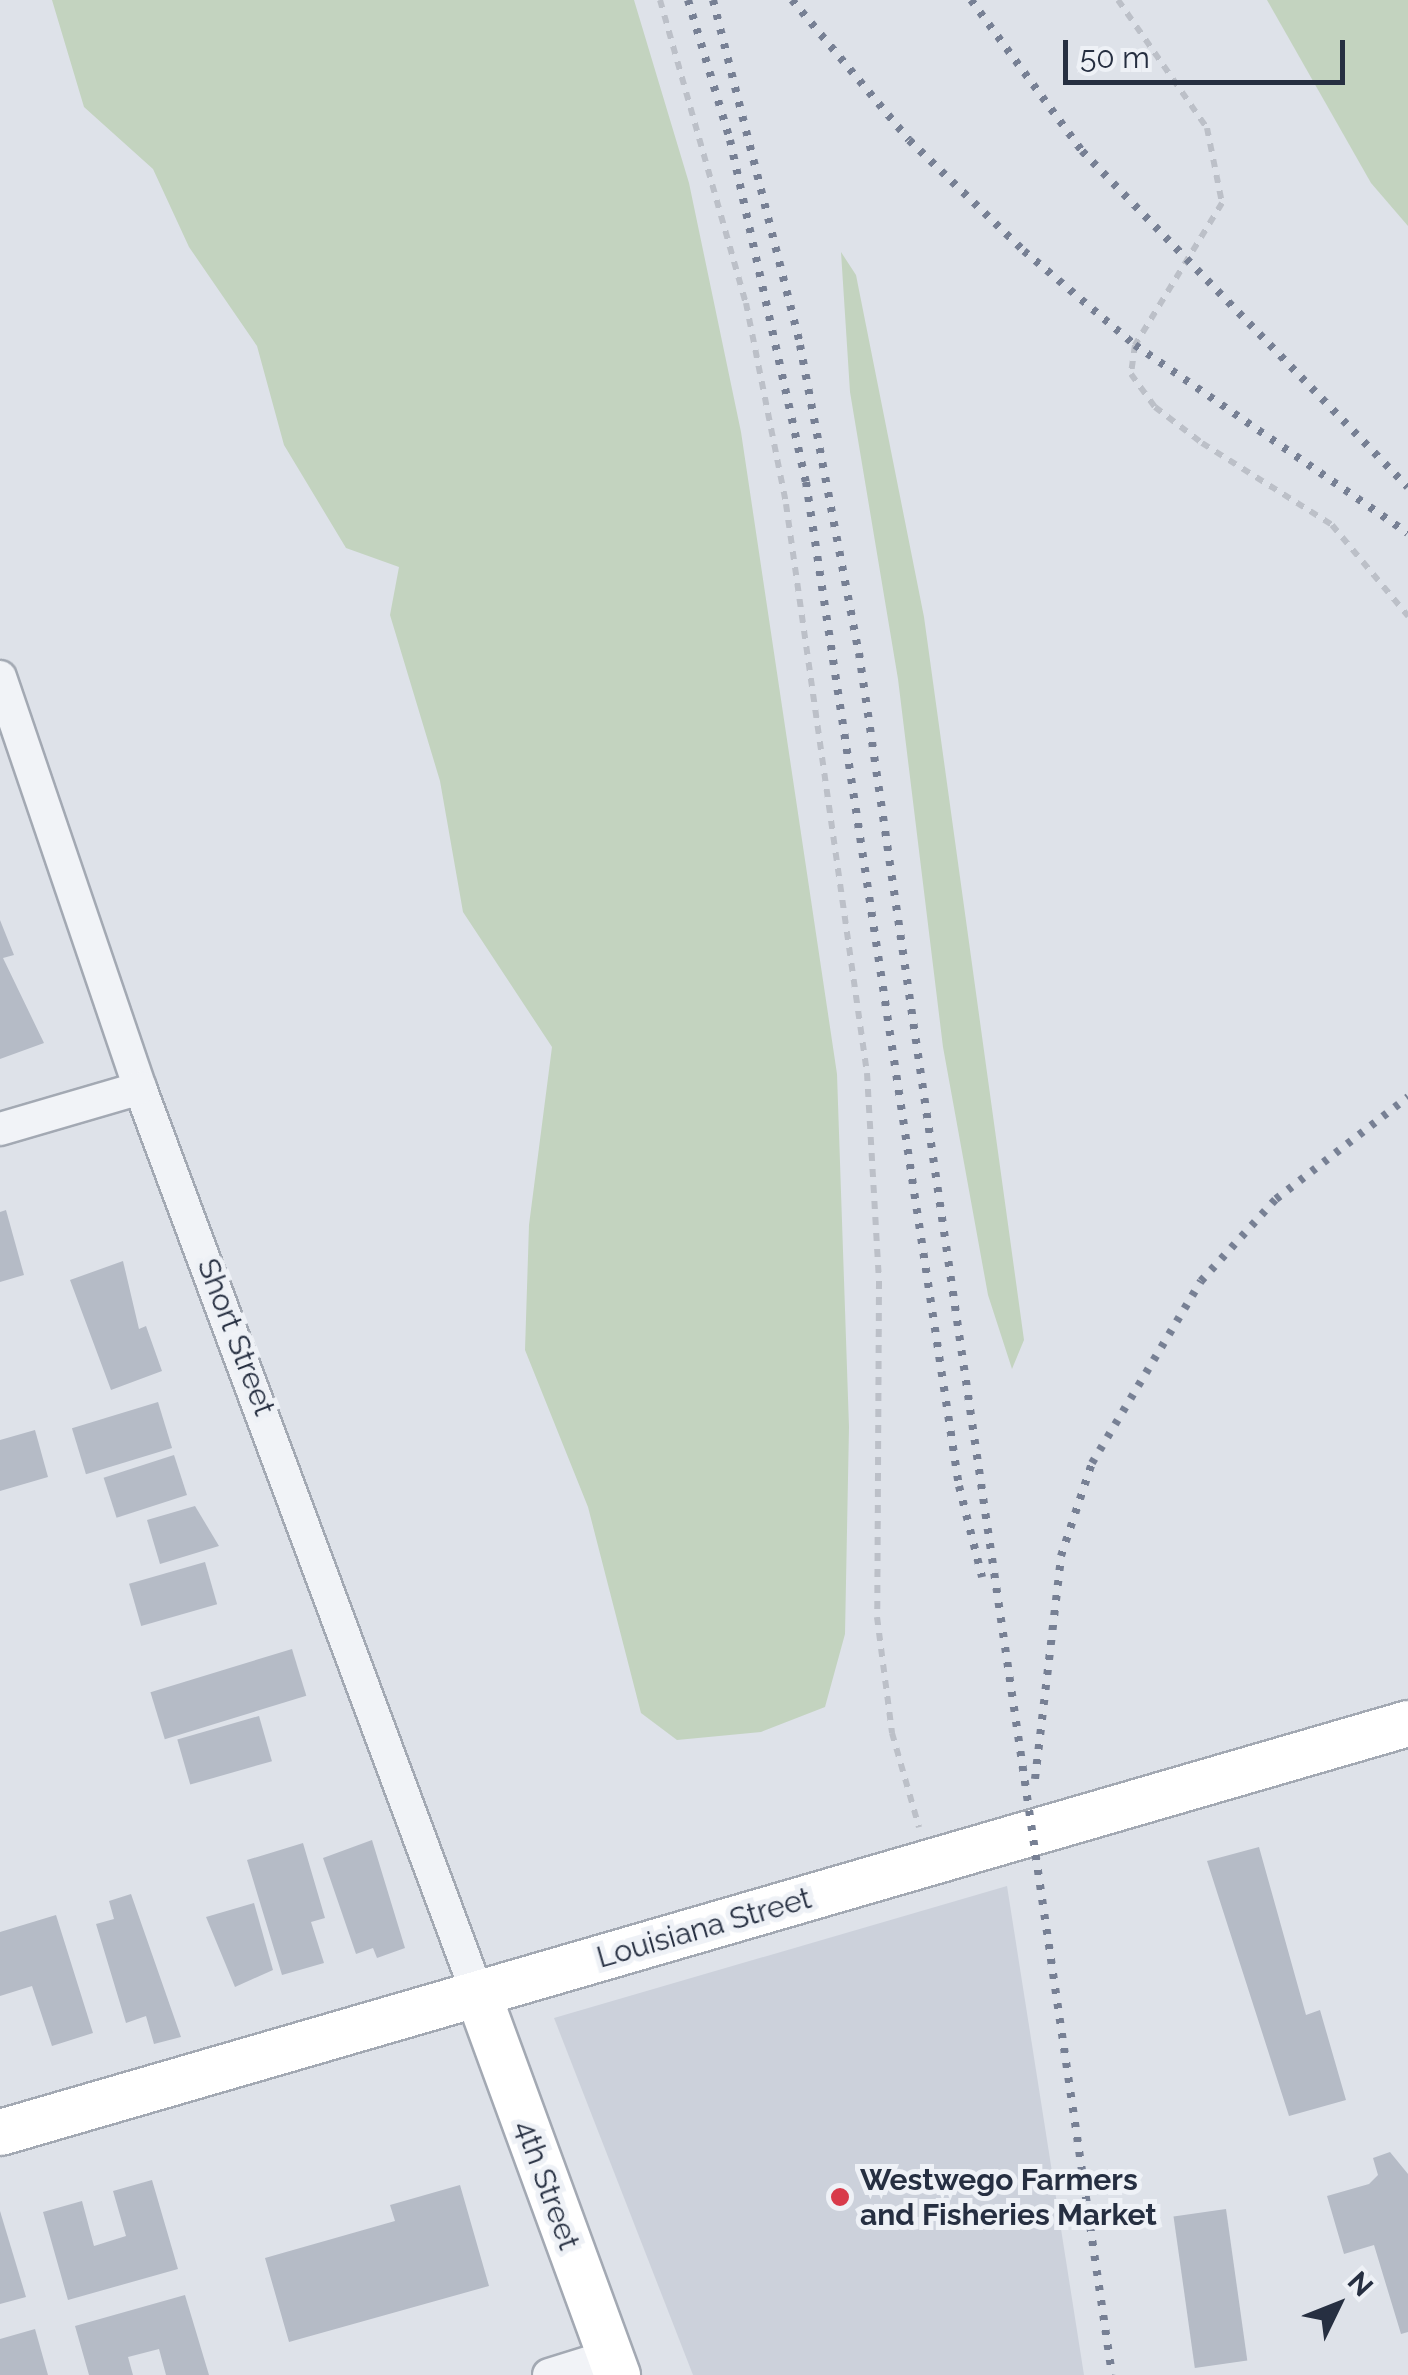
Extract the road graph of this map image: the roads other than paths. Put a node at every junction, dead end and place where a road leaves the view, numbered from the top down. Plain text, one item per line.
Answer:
1 (0, 676) edge
2 (140, 1088) junction
3 (0, 1129) edge
4 (1408, 1723) edge
5 (478, 1994) junction
6 (0, 2132) edge
7 (613, 2366) edge
8 (549, 2375) edge

1 - 2 street, Short Street
2 - 3 street
2 - 5 street, Short Street
4 - 5 main road, Louisiana Street
5 - 6 main road, Louisiana Street
5 - 7 main road, 4th Street
7 - 8 street

